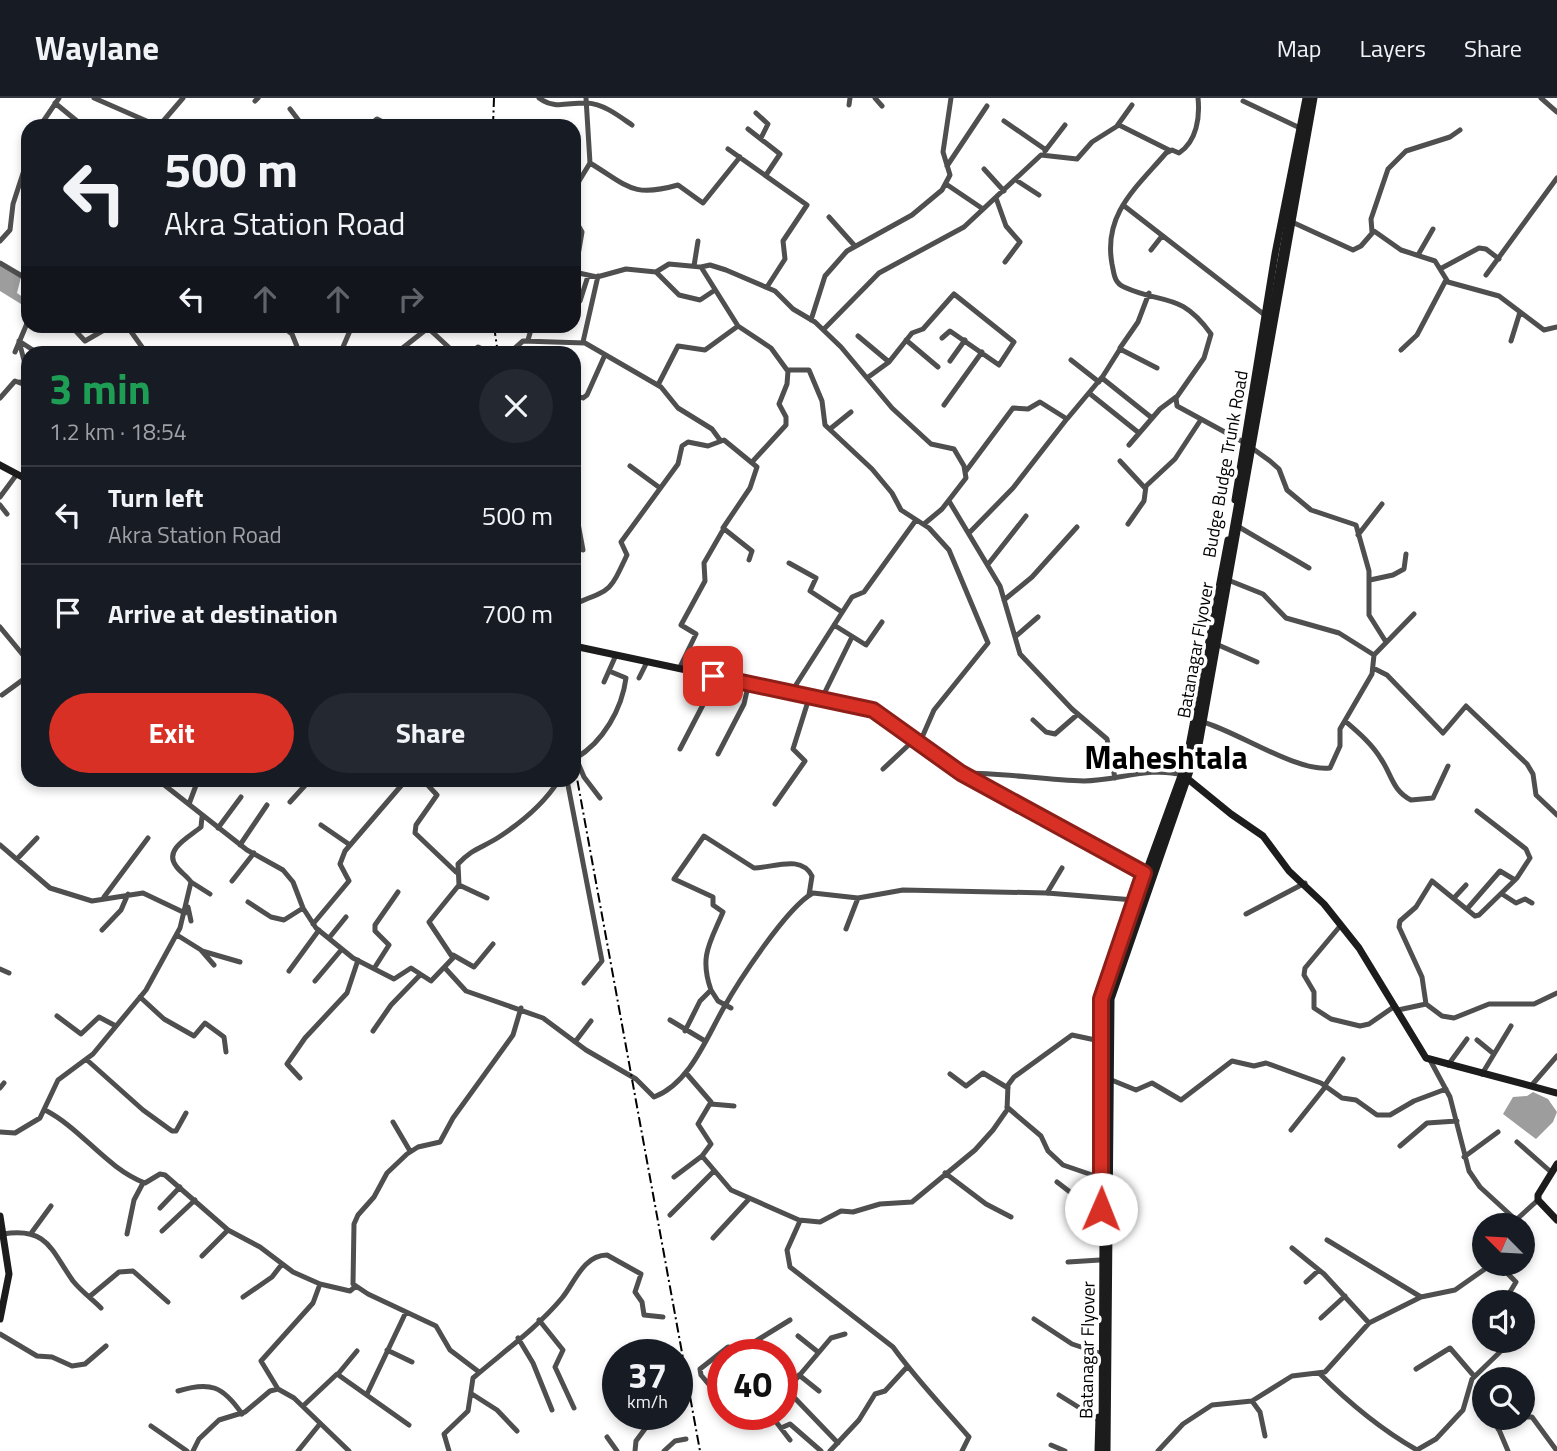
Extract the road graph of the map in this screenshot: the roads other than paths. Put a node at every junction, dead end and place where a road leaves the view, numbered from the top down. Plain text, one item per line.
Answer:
1 (95, 98) edge
2 (183, 98) edge
3 (539, 98) edge
4 (875, 98) edge
5 (951, 98) edge
6 (1198, 98) edge
7 (1310, 98) edge
8 (1541, 98) edge
9 (57, 100) edge
10 (587, 101) edge
11 (1243, 102) dead end
12 (1132, 105) dead end
13 (882, 106) dead end
14 (987, 106) dead end
15 (290, 109) dead end
16 (1557, 112) edge
17 (756, 113) dead end
18 (45, 119) edge
19 (76, 119) edge
20 (142, 119) edge
21 (164, 119) edge
22 (298, 119) edge
23 (1004, 121) dead end
24 (632, 125) dead end
25 (1065, 125) dead end
26 (1117, 126) junction
27 (1300, 128) junction
28 (748, 129) dead end
29 (1460, 130) dead end
30 (761, 138) junction
31 (727, 149) dead end
32 (1169, 150) junction
33 (1045, 152) junction
34 (740, 157) junction
35 (590, 163) junction
36 (947, 166) junction
37 (984, 169) dead end
38 (766, 175) junction
39 (581, 178) edge
40 (1557, 178) edge
41 (21, 179) edge
42 (1016, 180) junction
43 (946, 184) junction
44 (1004, 191) junction
45 (1039, 195) dead end
46 (996, 198) junction
47 (1123, 205) junction
48 (983, 209) junction
49 (829, 217) dead end
50 (1292, 222) junction
51 (1433, 229) dead end
52 (1371, 232) junction
53 (1162, 236) junction
54 (698, 241) dead end
55 (0, 242) edge
56 (854, 245) junction
57 (1150, 250) dead end
58 (1418, 256) junction
59 (1499, 259) junction
60 (1005, 262) dead end
61 (0, 263) edge
62 (694, 265) junction
63 (701, 267) junction
64 (1440, 270) junction
65 (656, 272) junction
66 (581, 274) edge
67 (21, 275) edge
68 (1486, 275) dead end
69 (588, 276) junction
70 (598, 276) junction
71 (1446, 280) junction
72 (767, 287) junction
73 (715, 290) junction
74 (1149, 293) junction
75 (581, 298) edge
76 (1520, 312) junction
77 (1266, 316) junction
78 (811, 320) junction
79 (738, 326) junction
80 (1557, 327) edge
81 (824, 329) junction
82 (23, 333) edge
83 (76, 333) edge
84 (101, 333) edge
85 (422, 333) edge
86 (433, 333) edge
87 (530, 333) edge
88 (858, 336) dead end
89 (942, 338) dead end
90 (527, 340) junction
91 (906, 340) junction
92 (965, 340) junction
93 (19, 341) junction
94 (1511, 341) dead end
95 (583, 342) junction
96 (27, 346) edge
97 (405, 346) edge
98 (447, 346) edge
99 (515, 346) edge
100 (1120, 348) junction
101 (21, 349) edge
102 (1401, 350) dead end
103 (15, 352) dead end
104 (982, 352) junction
105 (604, 356) junction
106 (1071, 360) dead end
107 (950, 361) dead end
108 (889, 362) junction
109 (938, 367) dead end
110 (1157, 368) dead end
111 (788, 370) junction
112 (867, 378) junction
113 (1100, 380) junction
114 (20, 382) edge
115 (658, 385) junction
116 (1089, 393) junction
117 (1177, 396) junction
118 (581, 397) edge
119 (0, 398) edge
120 (944, 405) dead end
121 (851, 412) dead end
122 (1152, 418) junction
123 (1066, 420) junction
124 (1200, 421) junction
125 (830, 429) junction
126 (1139, 433) junction
127 (720, 440) junction
128 (1245, 443) junction
129 (1129, 444) dead end
130 (1252, 448) junction
131 (753, 461) junction
132 (1120, 461) dead end
133 (0, 465) edge
134 (630, 466) dead end
135 (966, 471) junction
136 (16, 474) junction
137 (21, 476) edge
138 (660, 488) junction
139 (1145, 488) junction
140 (0, 497) edge
141 (949, 501) junction
142 (1382, 504) dead end
143 (0, 505) edge
144 (7, 514) dead end
145 (1026, 516) dead end
146 (916, 520) junction
147 (924, 524) junction
148 (1128, 524) dead end
149 (1077, 527) dead end
150 (1239, 527) junction
151 (723, 530) junction
152 (970, 533) junction
153 (1358, 535) junction
154 (581, 539) edge
155 (583, 550) dead end
156 (1406, 555) dead end
157 (749, 560) dead end
158 (789, 563) dead end
159 (989, 564) junction
160 (1309, 568) dead end
161 (1228, 580) junction
162 (1370, 580) junction
163 (1004, 600) junction
164 (581, 602) edge
165 (842, 612) junction
166 (1414, 614) dead end
167 (1038, 617) dead end
168 (882, 622) dead end
169 (834, 625) junction
170 (0, 626) edge
171 (1016, 636) junction
172 (852, 637) junction
173 (1386, 642) junction
174 (1216, 644) junction
175 (581, 648) edge
176 (21, 652) edge
177 (1374, 655) junction
178 (616, 656) junction
179 (647, 662) junction
180 (1256, 662) dead end
181 (1373, 668) junction
182 (679, 669) junction
183 (609, 671) junction
184 (713, 676) junction
185 (639, 678) dead end
186 (21, 681) edge
187 (604, 682) dead end
188 (749, 682) junction
189 (792, 691) junction
190 (2, 695) edge
191 (810, 695) junction
192 (822, 698) junction
193 (1078, 714) junction
194 (1033, 720) dead end
195 (1345, 721) junction
196 (1203, 722) junction
197 (918, 740) junction
198 (680, 749) dead end
199 (581, 754) edge
200 (718, 754) dead end
201 (1448, 766) dead end
202 (883, 769) dead end
203 (581, 770) edge
204 (961, 773) junction
205 (1186, 777) junction
206 (1115, 778) junction
207 (168, 787) edge
208 (195, 787) edge
209 (304, 787) edge
210 (400, 787) edge
211 (430, 787) edge
212 (553, 787) edge
213 (568, 787) edge
214 (241, 797) dead end
215 (600, 798) dead end
216 (290, 802) dead end
217 (189, 804) junction
218 (775, 804) dead end
219 (267, 805) dead end
220 (1477, 811) dead end
221 (1557, 814) edge
222 (202, 816) junction
223 (321, 825) dead end
224 (218, 828) junction
225 (37, 838) dead end
226 (148, 838) dead end
227 (0, 845) edge
228 (240, 845) junction
229 (350, 845) junction
230 (254, 853) junction
231 (17, 859) junction
232 (1062, 867) dead end
233 (1148, 874) junction
234 (458, 875) junction
235 (1515, 880) junction
236 (232, 881) dead end
237 (191, 882) junction
238 (1305, 883) junction
239 (459, 885) junction
240 (1466, 885) dead end
241 (398, 892) dead end
242 (1047, 893) junction
243 (128, 894) junction
244 (210, 894) dead end
245 (1502, 894) junction
246 (809, 895) junction
247 (104, 897) junction
248 (1138, 897) junction
249 (487, 898) dead end
250 (858, 898) junction
251 (1454, 898) junction
252 (248, 902) dead end
253 (1532, 903) dead end
254 (303, 908) junction
255 (186, 909) junction
256 (1466, 909) junction
257 (1246, 914) dead end
258 (346, 917) dead end
259 (191, 921) dead end
260 (313, 924) junction
261 (1341, 925) junction
262 (846, 929) dead end
263 (102, 930) dead end
264 (319, 930) junction
265 (177, 935) junction
266 (329, 938) junction
267 (493, 944) dead end
268 (342, 949) junction
269 (201, 950) junction
270 (453, 955) junction
271 (358, 960) junction
272 (240, 962) dead end
273 (214, 965) dead end
274 (375, 967) junction
275 (445, 968) junction
276 (0, 969) edge
277 (289, 971) dead end
278 (9, 973) dead end
279 (420, 975) junction
280 (315, 981) dead end
281 (584, 983) dead end
282 (711, 990) junction
283 (1557, 993) edge
284 (140, 997) junction
285 (1426, 1004) junction
286 (728, 1007) junction
287 (521, 1008) junction
288 (1396, 1008) junction
289 (57, 1016) dead end
290 (670, 1020) dead end
291 (591, 1021) dead end
292 (114, 1025) junction
293 (1511, 1026) dead end
294 (373, 1031) dead end
295 (685, 1031) junction
296 (1466, 1040) dead end
297 (1477, 1040) dead end
298 (705, 1041) junction
299 (1100, 1041) junction
300 (575, 1042) junction
301 (226, 1052) dead end
302 (1494, 1054) junction
303 (1557, 1056) edge
304 (1343, 1059) dead end
305 (87, 1060) junction
306 (1430, 1060) junction
307 (1448, 1065) junction
308 (686, 1073) junction
309 (950, 1074) dead end
310 (1482, 1074) junction
311 (300, 1078) dead end
312 (1109, 1079) junction
313 (1325, 1085) junction
314 (1531, 1086) junction
315 (1008, 1088) junction
316 (1446, 1089) junction
317 (1557, 1093) edge
318 (711, 1104) junction
319 (734, 1106) dead end
320 (1007, 1107) junction
321 (45, 1110) junction
322 (186, 1113) dead end
323 (1457, 1121) junction
324 (393, 1122) dead end
325 (1290, 1130) dead end
326 (0, 1132) edge
327 (1498, 1132) dead end
328 (1517, 1142) dead end
329 (1400, 1146) dead end
330 (410, 1151) junction
331 (702, 1156) junction
332 (1464, 1157) junction
333 (1557, 1164) edge
334 (714, 1171) junction
335 (1551, 1172) junction
336 (945, 1173) junction
337 (674, 1177) dead end
338 (1101, 1178) junction
339 (143, 1182) junction
340 (1058, 1182) dead end
341 (180, 1186) junction
342 (749, 1199) junction
343 (195, 1200) junction
344 (1538, 1200) junction
345 (51, 1206) dead end
346 (160, 1208) dead end
347 (1101, 1209) junction
348 (1508, 1213) edge
349 (1527, 1213) edge
350 (670, 1215) dead end
351 (0, 1216) edge
352 (1011, 1217) dead end
353 (1557, 1220) edge
354 (800, 1221) junction
355 (228, 1230) junction
356 (162, 1231) dead end
357 (32, 1232) junction
358 (3, 1234) junction
359 (127, 1234) dead end
360 (713, 1238) dead end
361 (1327, 1240) dead end
362 (1292, 1248) dead end
363 (202, 1256) dead end
364 (1100, 1260) junction
365 (1068, 1262) dead end
366 (282, 1264) junction
367 (1319, 1270) junction
368 (1475, 1276) edge
369 (1510, 1276) edge
370 (1306, 1282) dead end
371 (320, 1284) junction
372 (356, 1286) junction
373 (1511, 1290) edge
374 (1346, 1296) junction
375 (89, 1297) junction
376 (243, 1297) dead end
377 (1421, 1297) junction
378 (168, 1302) dead end
379 (101, 1308) dead end
380 (405, 1312) junction
381 (663, 1317) dead end
382 (1321, 1318) dead end
383 (0, 1319) edge
384 (1034, 1319) dead end
385 (538, 1320) junction
386 (790, 1321) dead end
387 (1369, 1324) junction
388 (0, 1334) edge
389 (845, 1334) dead end
390 (798, 1336) dead end
391 (518, 1338) junction
392 (764, 1339) edge
393 (106, 1346) dead end
394 (387, 1350) junction
395 (357, 1351) dead end
396 (818, 1352) junction
397 (1100, 1353) junction
398 (1499, 1353) edge
399 (412, 1362) dead end
400 (707, 1363) edge
401 (907, 1367) junction
402 (1484, 1367) edge
403 (1416, 1369) dead end
404 (479, 1372) junction
405 (1319, 1373) junction
406 (338, 1374) junction
407 (1472, 1374) edge
408 (799, 1375) junction
409 (1472, 1380) edge
410 (707, 1383) edge
411 (278, 1389) junction
412 (178, 1391) dead end
413 (819, 1391) dead end
414 (367, 1394) junction
415 (472, 1394) junction
416 (1059, 1395) dead end
417 (1252, 1401) junction
418 (303, 1406) junction
419 (574, 1408) dead end
420 (552, 1410) dead end
421 (242, 1414) junction
422 (1099, 1420) junction
423 (1535, 1421) edge
424 (319, 1424) junction
425 (408, 1424) dead end
426 (151, 1426) dead end
427 (644, 1430) edge
428 (782, 1430) edge
429 (797, 1430) edge
430 (1498, 1430) edge
431 (517, 1431) dead end
432 (1265, 1436) dead end
433 (607, 1437) dead end
434 (686, 1438) dead end
435 (790, 1440) dead end
436 (838, 1443) junction
437 (1051, 1444) dead end
438 (187, 1451) edge
439 (193, 1451) edge
440 (298, 1451) edge
441 (349, 1451) edge
442 (449, 1451) edge
443 (617, 1451) edge
444 (635, 1451) edge
445 (664, 1451) edge
446 (821, 1451) edge
447 (830, 1451) edge
448 (962, 1451) edge
449 (1065, 1451) edge
450 (1102, 1451) edge
451 (1158, 1451) edge
452 (1508, 1451) edge
453 (1557, 1451) edge

1 - 20 street
2 - 21 street
3 - 10 street
4 - 13 street
5 - 36 street
6 - 32 street
7 - 27 street, Budge Budge Trunk Road
7 - 50 street, Budge Budge Trunk Road
7 - 450 street, Batanagar Flyover, bridge
8 - 16 street
9 - 18 street
9 - 19 street
10 - 24 street
10 - 35 street
11 - 27 street
12 - 26 street
14 - 36 street
15 - 22 street
17 - 30 street
23 - 33 street
25 - 33 street
26 - 32 street
26 - 33 street
27 - 77 street, Budge Budge Trunk Road
28 - 30 street
29 - 52 street
30 - 38 street
31 - 34 street
32 - 47 street
33 - 42 street
34 - 35 street
34 - 38 street
35 - 39 street
36 - 43 street
37 - 44 street
38 - 72 street
40 - 59 street
41 - 55 street
42 - 44 street
42 - 45 street
43 - 48 street
43 - 56 street
44 - 46 street
46 - 48 street
46 - 60 street
47 - 53 street
47 - 74 street
48 - 81 street
49 - 56 street
50 - 52 street
50 - 130 street, Budge Budge Trunk Road
51 - 58 street
52 - 58 street
53 - 57 street
53 - 77 street
54 - 62 street
56 - 78 street
58 - 64 street
59 - 64 street
59 - 68 street
61 - 67 street
62 - 63 street
62 - 65 street
63 - 72 street
63 - 73 street
64 - 71 street
65 - 70 street
65 - 73 street
66 - 69 street
69 - 70 street
69 - 75 street
70 - 95 street
71 - 76 street
71 - 102 street
72 - 78 street
73 - 79 street
74 - 100 street
74 - 117 street
76 - 80 street
76 - 94 street
77 - 128 street, Budge Budge Trunk Road
78 - 81 street
79 - 111 street
79 - 115 street
81 - 112 street
82 - 93 street
83 - 84 street
85 - 97 street
86 - 98 street
87 - 90 street
88 - 108 street
89 - 92 street
90 - 95 street
90 - 99 street
91 - 104 street
91 - 108 street
91 - 109 street
92 - 104 street
92 - 107 street
93 - 96 street
93 - 101 street
93 - 103 street
95 - 105 street
100 - 110 street
100 - 113 street
104 - 120 street
105 - 115 street
105 - 118 street
106 - 113 street
108 - 112 street
111 - 125 street
111 - 131 street
112 - 135 street
113 - 116 street
113 - 122 street
114 - 119 street
115 - 127 street
116 - 123 street
116 - 126 street
117 - 122 street
117 - 124 street
121 - 125 street
122 - 126 street
123 - 135 street
123 - 152 street
124 - 128 street
124 - 139 street
125 - 146 street
126 - 129 street
127 - 131 street
127 - 138 street
128 - 130 street
128 - 205 street, Budge Budge Trunk Road
130 - 150 street, Budge Budge Trunk Road
130 - 153 street
131 - 151 street
132 - 139 street
133 - 136 street
134 - 138 street
135 - 141 street
136 - 137 street
136 - 140 street
138 - 164 street
139 - 148 street
141 - 147 street
141 - 152 street
142 - 153 street
143 - 144 street
145 - 159 street
146 - 147 street
146 - 165 street
147 - 197 street
149 - 163 street
150 - 160 street
150 - 161 street, Budge Budge Trunk Road
151 - 157 street
151 - 182 street
152 - 159 street
153 - 162 street
154 - 155 street
156 - 162 street
158 - 165 street
159 - 163 street
161 - 174 street, Budge Budge Trunk Road
161 - 177 street
162 - 173 street
163 - 171 street
165 - 169 street
166 - 173 street
167 - 171 street
168 - 172 street
169 - 172 street
169 - 189 street
170 - 176 street
171 - 193 street
172 - 192 street
173 - 177 street
174 - 180 street
174 - 196 street, Budge Budge Trunk Road
175 - 178 street
177 - 181 street
178 - 179 street
178 - 183 street
179 - 182 street
179 - 185 street
181 - 195 street
181 - 221 street
182 - 184 street
183 - 187 street
183 - 199 street
184 - 188 street
184 - 198 street
186 - 190 street
188 - 189 street
188 - 200 street
189 - 191 street
191 - 192 street
191 - 218 street
192 - 197 street
193 - 194 street
193 - 206 street
195 - 196 street
195 - 201 street
196 - 205 street, Budge Budge Trunk Road
197 - 202 street
197 - 204 street
203 - 215 street
204 - 206 street
204 - 233 street
205 - 206 street
205 - 233 street, Budge Budge Trunk Road
205 - 238 street
207 - 217 street
208 - 217 street
209 - 216 street
210 - 229 street
211 - 234 street
212 - 234 street
213 - 281 street
214 - 224 street
217 - 222 street
219 - 228 street
220 - 235 street
222 - 224 street
222 - 237 street
223 - 229 street
224 - 228 street
225 - 231 street
226 - 247 street
227 - 231 street
228 - 230 street
229 - 260 street
230 - 236 street
230 - 254 street
231 - 247 street
232 - 242 street
233 - 248 street, Budge Budge Trunk Road
234 - 239 street
235 - 245 street
235 - 256 street
237 - 244 street
237 - 255 street
238 - 257 street
238 - 261 street
239 - 249 street
239 - 270 street
240 - 251 street
241 - 274 street
242 - 248 street
242 - 250 street
243 - 247 street
243 - 255 street
243 - 263 street
245 - 253 street
245 - 256 street
246 - 250 street
246 - 282 street
246 - 286 street
248 - 299 street, Budge Budge Trunk Road
248 - 312 street, Budge Budge Trunk Road
250 - 262 street
251 - 256 street
251 - 285 street
252 - 254 street
254 - 260 street
255 - 259 street
255 - 265 street
258 - 266 street
260 - 264 street
261 - 288 street
261 - 288 street
264 - 266 street
264 - 277 street
265 - 269 street
265 - 284 street
266 - 268 street
267 - 270 street
268 - 271 street
268 - 280 street
269 - 272 street
269 - 273 street
270 - 275 street
271 - 274 street
271 - 311 street
274 - 279 street
275 - 279 street
275 - 287 street
276 - 278 street
279 - 294 street
282 - 286 street
282 - 295 street
283 - 285 street
284 - 292 street
284 - 301 street
285 - 288 street
286 - 298 street
287 - 300 street
287 - 330 street
288 - 306 street
289 - 292 street
290 - 295 street
291 - 300 street
292 - 305 street
293 - 302 street
295 - 298 street
296 - 307 street
297 - 302 street
298 - 308 street
299 - 315 street
299 - 338 street, Budge Budge Trunk Road
300 - 308 street
302 - 310 street
303 - 314 street
304 - 313 street
305 - 321 street
305 - 322 street
306 - 307 street
306 - 316 street
307 - 310 street
308 - 318 street
309 - 315 street
310 - 314 street
312 - 313 street
312 - 450 street, Budge Budge Trunk Road
313 - 316 street
313 - 325 street
314 - 317 street
315 - 320 street
316 - 323 street
318 - 319 street
318 - 331 street
320 - 336 street
320 - 338 street
321 - 326 street
321 - 339 street
323 - 329 street
323 - 332 street
324 - 330 street
327 - 332 street
328 - 335 street
330 - 372 street
331 - 334 street
331 - 337 street
332 - 348 street
333 - 335 street
334 - 342 street
334 - 350 street
335 - 344 street
336 - 352 street
336 - 354 street
338 - 347 street, Budge Budge Trunk Road
339 - 341 street
339 - 359 street
340 - 347 street
341 - 343 street
341 - 346 street
342 - 354 street
342 - 360 street
343 - 355 street
343 - 356 street
344 - 349 street
344 - 353 street
345 - 357 street
347 - 364 street, Budge Budge Trunk Road
351 - 358 street
354 - 401 street
355 - 363 street
355 - 366 street
357 - 358 street
357 - 375 street
358 - 383 street
361 - 377 street
362 - 367 street
364 - 365 street
364 - 397 street, Budge Budge Trunk Road
366 - 371 street
366 - 376 street
367 - 370 street
367 - 374 street
368 - 377 street
369 - 373 street
371 - 372 street
371 - 411 street
372 - 380 street
374 - 382 street
374 - 387 street
375 - 378 street
375 - 379 street
377 - 387 street
380 - 394 street
380 - 404 street
381 - 385 street
384 - 397 street
385 - 391 street
385 - 419 street
386 - 392 street
387 - 405 street
388 - 393 street
389 - 396 street
390 - 396 street
391 - 404 street
391 - 420 street
394 - 399 street
394 - 414 street
395 - 406 street
396 - 408 street
397 - 422 street, Budge Budge Trunk Road
398 - 402 street
400 - 410 street
401 - 436 street
401 - 448 street
403 - 407 street
404 - 415 street
405 - 409 street
405 - 417 street
406 - 414 street
406 - 418 street
408 - 413 street
408 - 436 street
411 - 418 street
411 - 421 street
412 - 421 street
414 - 425 street
415 - 431 street
415 - 442 street
416 - 422 street
417 - 432 street
417 - 451 street
418 - 424 street
421 - 439 street
422 - 450 street, Budge Budge Trunk Road
423 - 453 street
424 - 440 street
424 - 441 street
426 - 438 street
427 - 444 street
428 - 435 street
429 - 446 street
430 - 452 street
433 - 443 street
434 - 445 street
436 - 447 street
437 - 449 street

